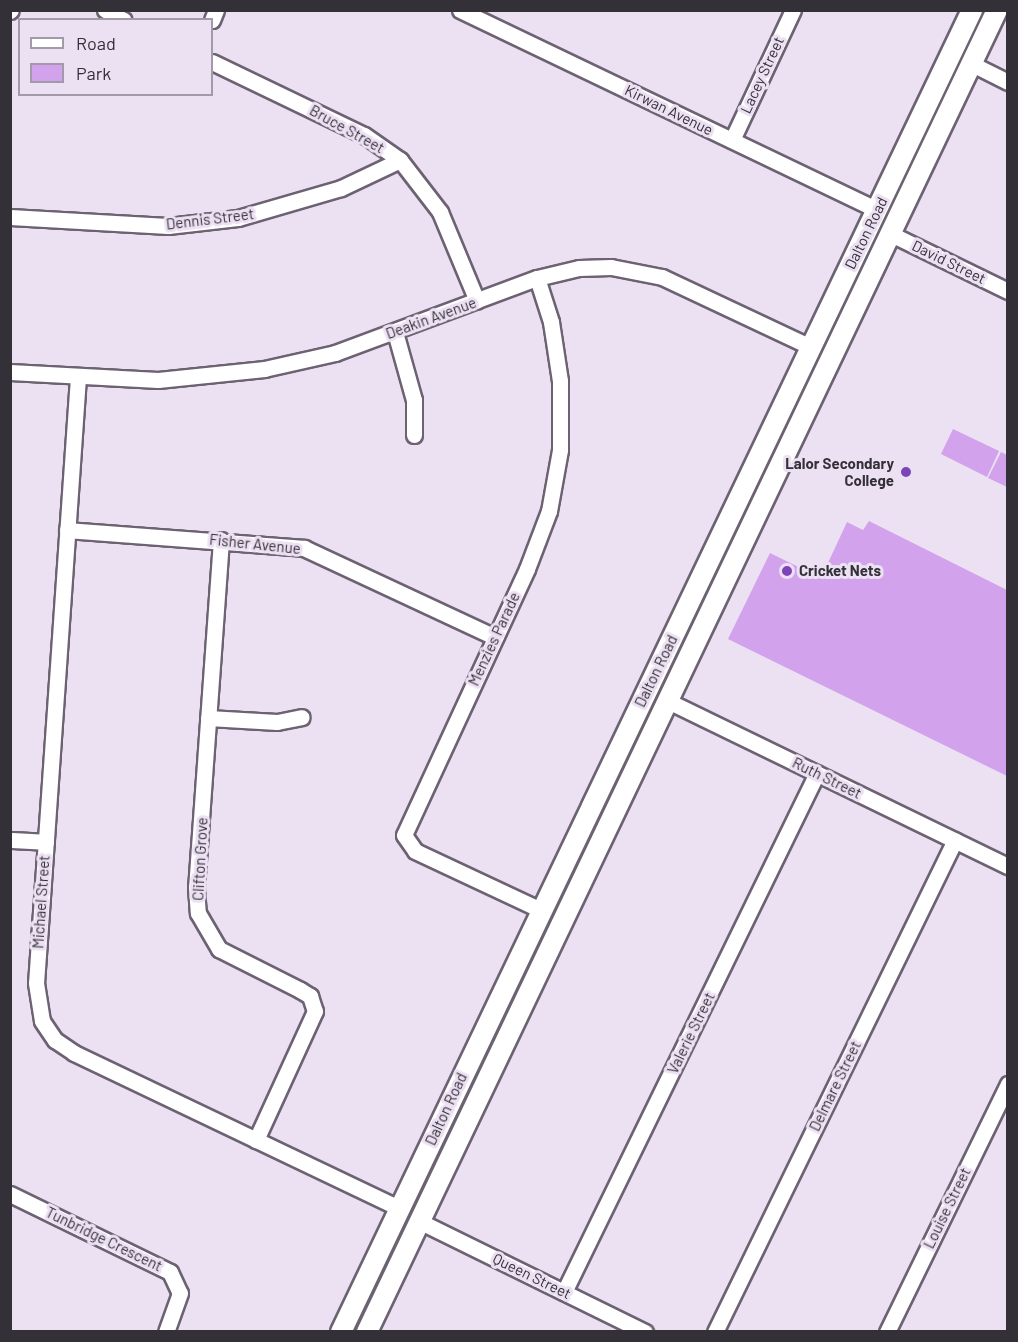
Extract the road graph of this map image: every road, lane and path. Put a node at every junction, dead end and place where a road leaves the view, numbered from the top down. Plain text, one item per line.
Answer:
1 (105, 10) edge
2 (460, 10) edge
3 (793, 10) edge
4 (972, 10) edge
5 (997, 10) edge
6 (120, 18) edge
7 (951, 54) junction
8 (213, 62) edge
9 (972, 64) junction
10 (1008, 82) edge
11 (732, 140) junction
12 (400, 160) junction
13 (877, 210) junction
14 (10, 217) edge
15 (891, 234) junction
16 (537, 278) junction
17 (1008, 291) edge
18 (477, 301) junction
19 (395, 332) junction
20 (811, 347) junction
21 (832, 358) junction
22 (10, 372) edge
23 (78, 377) junction
24 (414, 435) dead end
25 (68, 530) junction
26 (221, 540) junction
27 (495, 637) junction
28 (647, 690) junction
29 (668, 701) junction
30 (302, 717) dead end
31 (208, 718) junction
32 (817, 774) junction
33 (10, 840) edge
34 (954, 840) junction
35 (46, 842) junction
36 (1008, 866) edge
37 (541, 910) junction
38 (1008, 1084) edge
39 (256, 1140) junction
40 (10, 1194) edge
41 (399, 1209) junction
42 (419, 1221) junction
43 (564, 1292) junction
44 (166, 1332) edge
45 (341, 1332) edge
46 (367, 1332) edge
47 (645, 1332) edge
48 (715, 1332) edge
49 (887, 1332) edge

1 - 6 street
2 - 11 street, Kirwan Avenue
3 - 11 street, Lacey Street
4 - 7 main road, Dalton Road
5 - 9 main road, Dalton Road
7 - 9 main road
7 - 13 main road, Dalton Road
8 - 12 street, Bruce Street
9 - 10 street
9 - 15 main road, Dalton Road
11 - 13 street, Kirwan Avenue
12 - 14 street, Dennis Street
12 - 18 street, Bruce Street
13 - 20 main road, Dalton Road
15 - 17 street, David Street
15 - 21 main road, Dalton Road
16 - 18 street, Deakin Avenue
16 - 20 street, Deakin Avenue
16 - 27 street, Menzies Parade
18 - 19 street, Deakin Avenue
19 - 23 street, Deakin Avenue
19 - 24 street
20 - 21 main road, Deakin Avenue
20 - 28 main road, Dalton Road
21 - 29 main road, Dalton Road
22 - 23 street, Deakin Avenue
23 - 25 street, Michael Street
25 - 26 street, Fisher Avenue
25 - 35 street, Michael Street
26 - 27 street, Fisher Avenue
26 - 31 street, Clifton Grove
27 - 37 street, Menzies Parade
28 - 29 main road, Ruth Street
28 - 37 main road, Dalton Road
29 - 32 street, Ruth Street
29 - 42 main road, Dalton Road
30 - 31 street
31 - 39 street, Clifton Grove
32 - 34 street, Ruth Street
32 - 43 street, Valerie Street
33 - 35 street
34 - 36 street, Ruth Street
34 - 48 street, Delmare Street
35 - 39 street, Michael Street
37 - 41 main road, Dalton Road
38 - 49 street, Louise Street
39 - 41 street, Michael Street
40 - 44 street, Tunbridge Crescent
41 - 45 main road, Dalton Road
42 - 43 street, Queen Street
42 - 46 main road, Dalton Road
43 - 47 street, Queen Street

